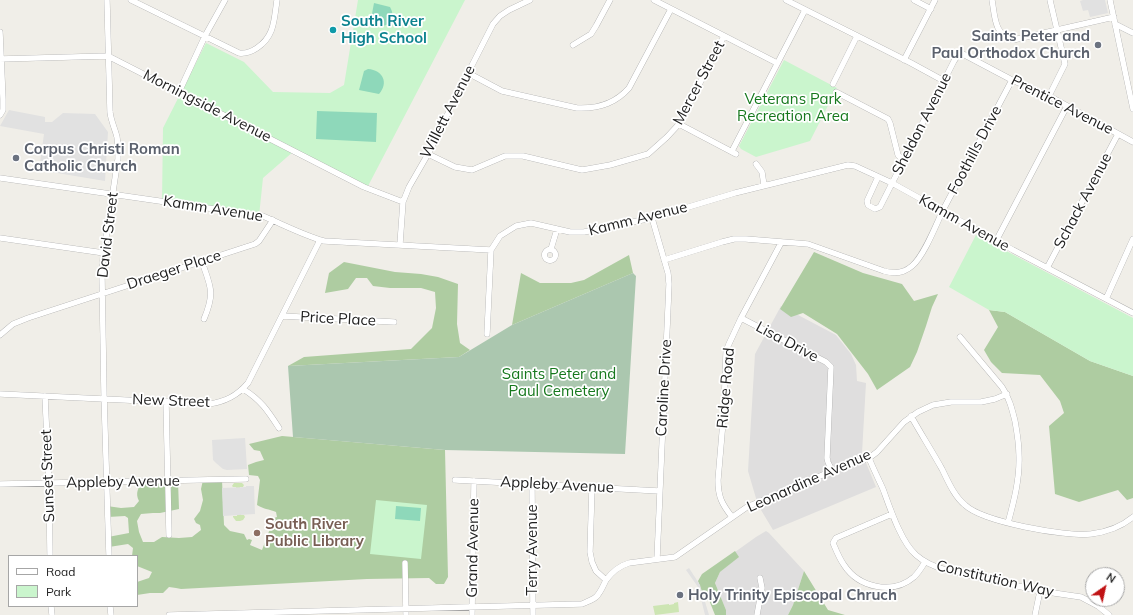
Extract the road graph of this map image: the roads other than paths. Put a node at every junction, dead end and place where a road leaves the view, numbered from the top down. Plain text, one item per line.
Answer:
1 (107, 0) edge
2 (131, 0) edge
3 (225, 0) edge
4 (276, 0) edge
5 (530, 0) edge
6 (610, 0) edge
7 (654, 0) edge
8 (786, 0) edge
9 (914, 0) edge
10 (935, 0) edge
11 (992, 0) edge
12 (1050, 0) edge
13 (1110, 0) edge
14 (671, 9) junction
15 (931, 9) junction
16 (805, 10) junction
17 (1114, 17) junction
18 (1116, 24) junction
19 (1057, 30) junction
20 (0, 32) edge
21 (1133, 33) edge
22 (205, 36) junction
23 (724, 36) junction
24 (857, 36) junction
25 (573, 45) dead end
26 (108, 56) junction
27 (969, 57) joint
28 (0, 59) edge
29 (904, 60) junction
30 (777, 63) junction
31 (468, 73) junction
32 (1012, 80) junction
33 (944, 81) junction
34 (833, 84) dead end
35 (179, 92) junction
36 (836, 92) dead end
37 (1049, 96) junction
38 (1067, 106) junction
39 (1133, 109) edge
40 (0, 115) edge
41 (679, 124) junction
42 (1118, 134) junction
43 (1133, 142) edge
44 (428, 154) junction
45 (903, 160) junction
46 (756, 164) dead end
47 (878, 177) junction
48 (0, 178) edge
49 (892, 183) junction
50 (764, 184) junction
51 (113, 194) junction
52 (403, 202) junction
53 (943, 211) junction
54 (652, 218) junction
55 (273, 220) junction
56 (557, 229) junction
57 (0, 238) edge
58 (1133, 239) edge
59 (320, 240) junction
60 (996, 241) junction
61 (781, 243) junction
62 (400, 244) junction
63 (551, 249) dead end
64 (491, 250) junction
65 (104, 253) junction
66 (664, 260) junction
67 (202, 262) junction
68 (1047, 268) junction
69 (102, 294) junction
70 (1106, 299) junction
71 (1133, 313) edge
72 (282, 316) junction
73 (741, 318) junction
74 (204, 319) dead end
75 (394, 322) dead end
76 (487, 334) dead end
77 (0, 335) edge
78 (960, 337) dead end
79 (243, 389) junction
80 (0, 394) edge
81 (1007, 394) junction
82 (45, 396) junction
83 (104, 399) junction
84 (166, 401) junction
85 (911, 416) junction
86 (279, 428) dead end
87 (869, 458) junction
88 (832, 472) junction
89 (246, 479) dead end
90 (455, 480) dead end
91 (168, 481) junction
92 (474, 481) junction
93 (107, 482) junction
94 (49, 483) junction
95 (0, 484) edge
96 (532, 484) junction
97 (592, 487) junction
98 (659, 490) junction
99 (892, 514) junction
100 (1133, 517) edge
101 (732, 518) junction
102 (1008, 523) junction
103 (169, 535) dead end
104 (50, 555) edge
105 (109, 555) edge
106 (657, 559) junction
107 (925, 562) junction
108 (405, 563) dead end
109 (760, 578) dead end
110 (606, 580) junction
111 (1040, 591) junction
112 (533, 606) junction
113 (472, 607) junction
114 (406, 612) edge
115 (287, 613) edge
116 (347, 613) edge
117 (229, 614) edge
118 (169, 615) edge
119 (472, 615) edge
120 (533, 615) edge
121 (757, 615) edge
122 (1035, 615) edge
123 (1108, 615) edge

1 - 26 street, David Street
2 - 22 street
3 - 22 street
4 - 22 street
5 - 31 street, Willett Avenue
6 - 25 street
7 - 14 street
8 - 16 street
9 - 15 street
10 - 15 street
11 - 19 street
12 - 19 street
13 - 17 street
14 - 23 street
14 - 31 street
15 - 29 street
16 - 24 street
16 - 30 street
17 - 18 street
17 - 19 street
18 - 21 street
18 - 39 street
19 - 37 street
20 - 28 street
22 - 35 street
23 - 30 street
23 - 41 street, Mercer Street
24 - 29 street
24 - 34 street
26 - 28 street, Morningside Avenue
26 - 35 street, Morningside Avenue
26 - 51 street, David Street
27 - 32 street, Prentice Avenue
27 - 33 street, Sheldon Avenue
28 - 40 street
29 - 33 street
30 - 41 street
31 - 44 street, Willett Avenue
32 - 37 street, Prentice Avenue
32 - 53 street, Foothills Drive
33 - 45 street, Sheldon Avenue
35 - 52 street, Morningside Avenue
36 - 45 street
37 - 38 street, Prentice Avenue
38 - 42 street, Prentice Avenue
38 - 60 street
41 - 44 street, Mercer Street
42 - 43 street, Prentice Avenue
42 - 68 street, Schack Avenue
44 - 52 street, Willett Avenue
45 - 49 street, Sheldon Avenue
46 - 50 street
47 - 49 street, Kamm Avenue
47 - 49 street, Sheldon Avenue
47 - 50 street, Kamm Avenue
48 - 51 street, Kamm Avenue
49 - 53 street, Kamm Avenue
50 - 54 street, Kamm Avenue
51 - 55 street, Kamm Avenue
51 - 65 street, David Street
52 - 62 street, Willett Avenue
53 - 60 street, Kamm Avenue
53 - 61 street, Foothills Drive
54 - 56 street, Kamm Avenue
54 - 66 street, Caroline Drive
55 - 59 street, Kamm Avenue
55 - 67 street, Draeger Place
56 - 63 street
56 - 64 street, Kamm Avenue
57 - 65 street
58 - 70 street
59 - 62 street, Kamm Avenue
59 - 72 street, New Street
60 - 68 street, Kamm Avenue
61 - 66 street, Foothills Drive
61 - 73 street, Ridge Road
62 - 64 street, Kamm Avenue
64 - 76 street
65 - 69 street, David Street
66 - 98 street, Caroline Drive
67 - 69 street, Draeger Place
67 - 74 street
68 - 70 street, Kamm Avenue
69 - 77 street, Draeger Place
69 - 83 street, David Street
70 - 71 street, Kamm Avenue
72 - 75 street, Price Place
72 - 79 street, New Street
73 - 88 street, Lisa Drive
73 - 101 street, Ridge Road
78 - 81 street
79 - 84 street, New Street
79 - 86 street
80 - 82 street, New Street
81 - 85 street, Leonardine Avenue
81 - 102 street
82 - 83 street, New Street
82 - 94 street, Sunset Street
83 - 84 street, New Street
83 - 93 street, David Street
84 - 91 street
85 - 87 street, Leonardine Avenue
85 - 102 street
87 - 88 street, Leonardine Avenue
87 - 99 street, Constitution Way
88 - 101 street, Leonardine Avenue
89 - 91 street, Appleby Avenue
90 - 92 street, Appleby Avenue
91 - 93 street, Appleby Avenue
91 - 103 street
92 - 96 street, Appleby Avenue
92 - 113 street, Grand Avenue
93 - 94 street, Appleby Avenue
93 - 105 street, David Street
94 - 95 street, Appleby Avenue
94 - 104 street, Sunset Street
96 - 97 street, Appleby Avenue
96 - 112 street, Terry Avenue
97 - 98 street, Appleby Avenue
97 - 110 street
98 - 106 street, Caroline Drive
99 - 107 street, Constitution Way
99 - 107 street
100 - 102 street
101 - 106 street, Leonardine Avenue
106 - 110 street, Leonardine Avenue
107 - 111 street, Constitution Way
108 - 114 street
109 - 121 street
110 - 112 street, Leonardine Avenue
111 - 122 street
111 - 123 street, Constitution Way
112 - 113 street, Leonardine Avenue
112 - 120 street, Terry Avenue
113 - 114 street, Leonardine Avenue
113 - 119 street, Grand Avenue
114 - 116 street, Leonardine Avenue
115 - 116 street, Leonardine Avenue
115 - 117 street, Leonardine Avenue
117 - 118 street, Leonardine Avenue

